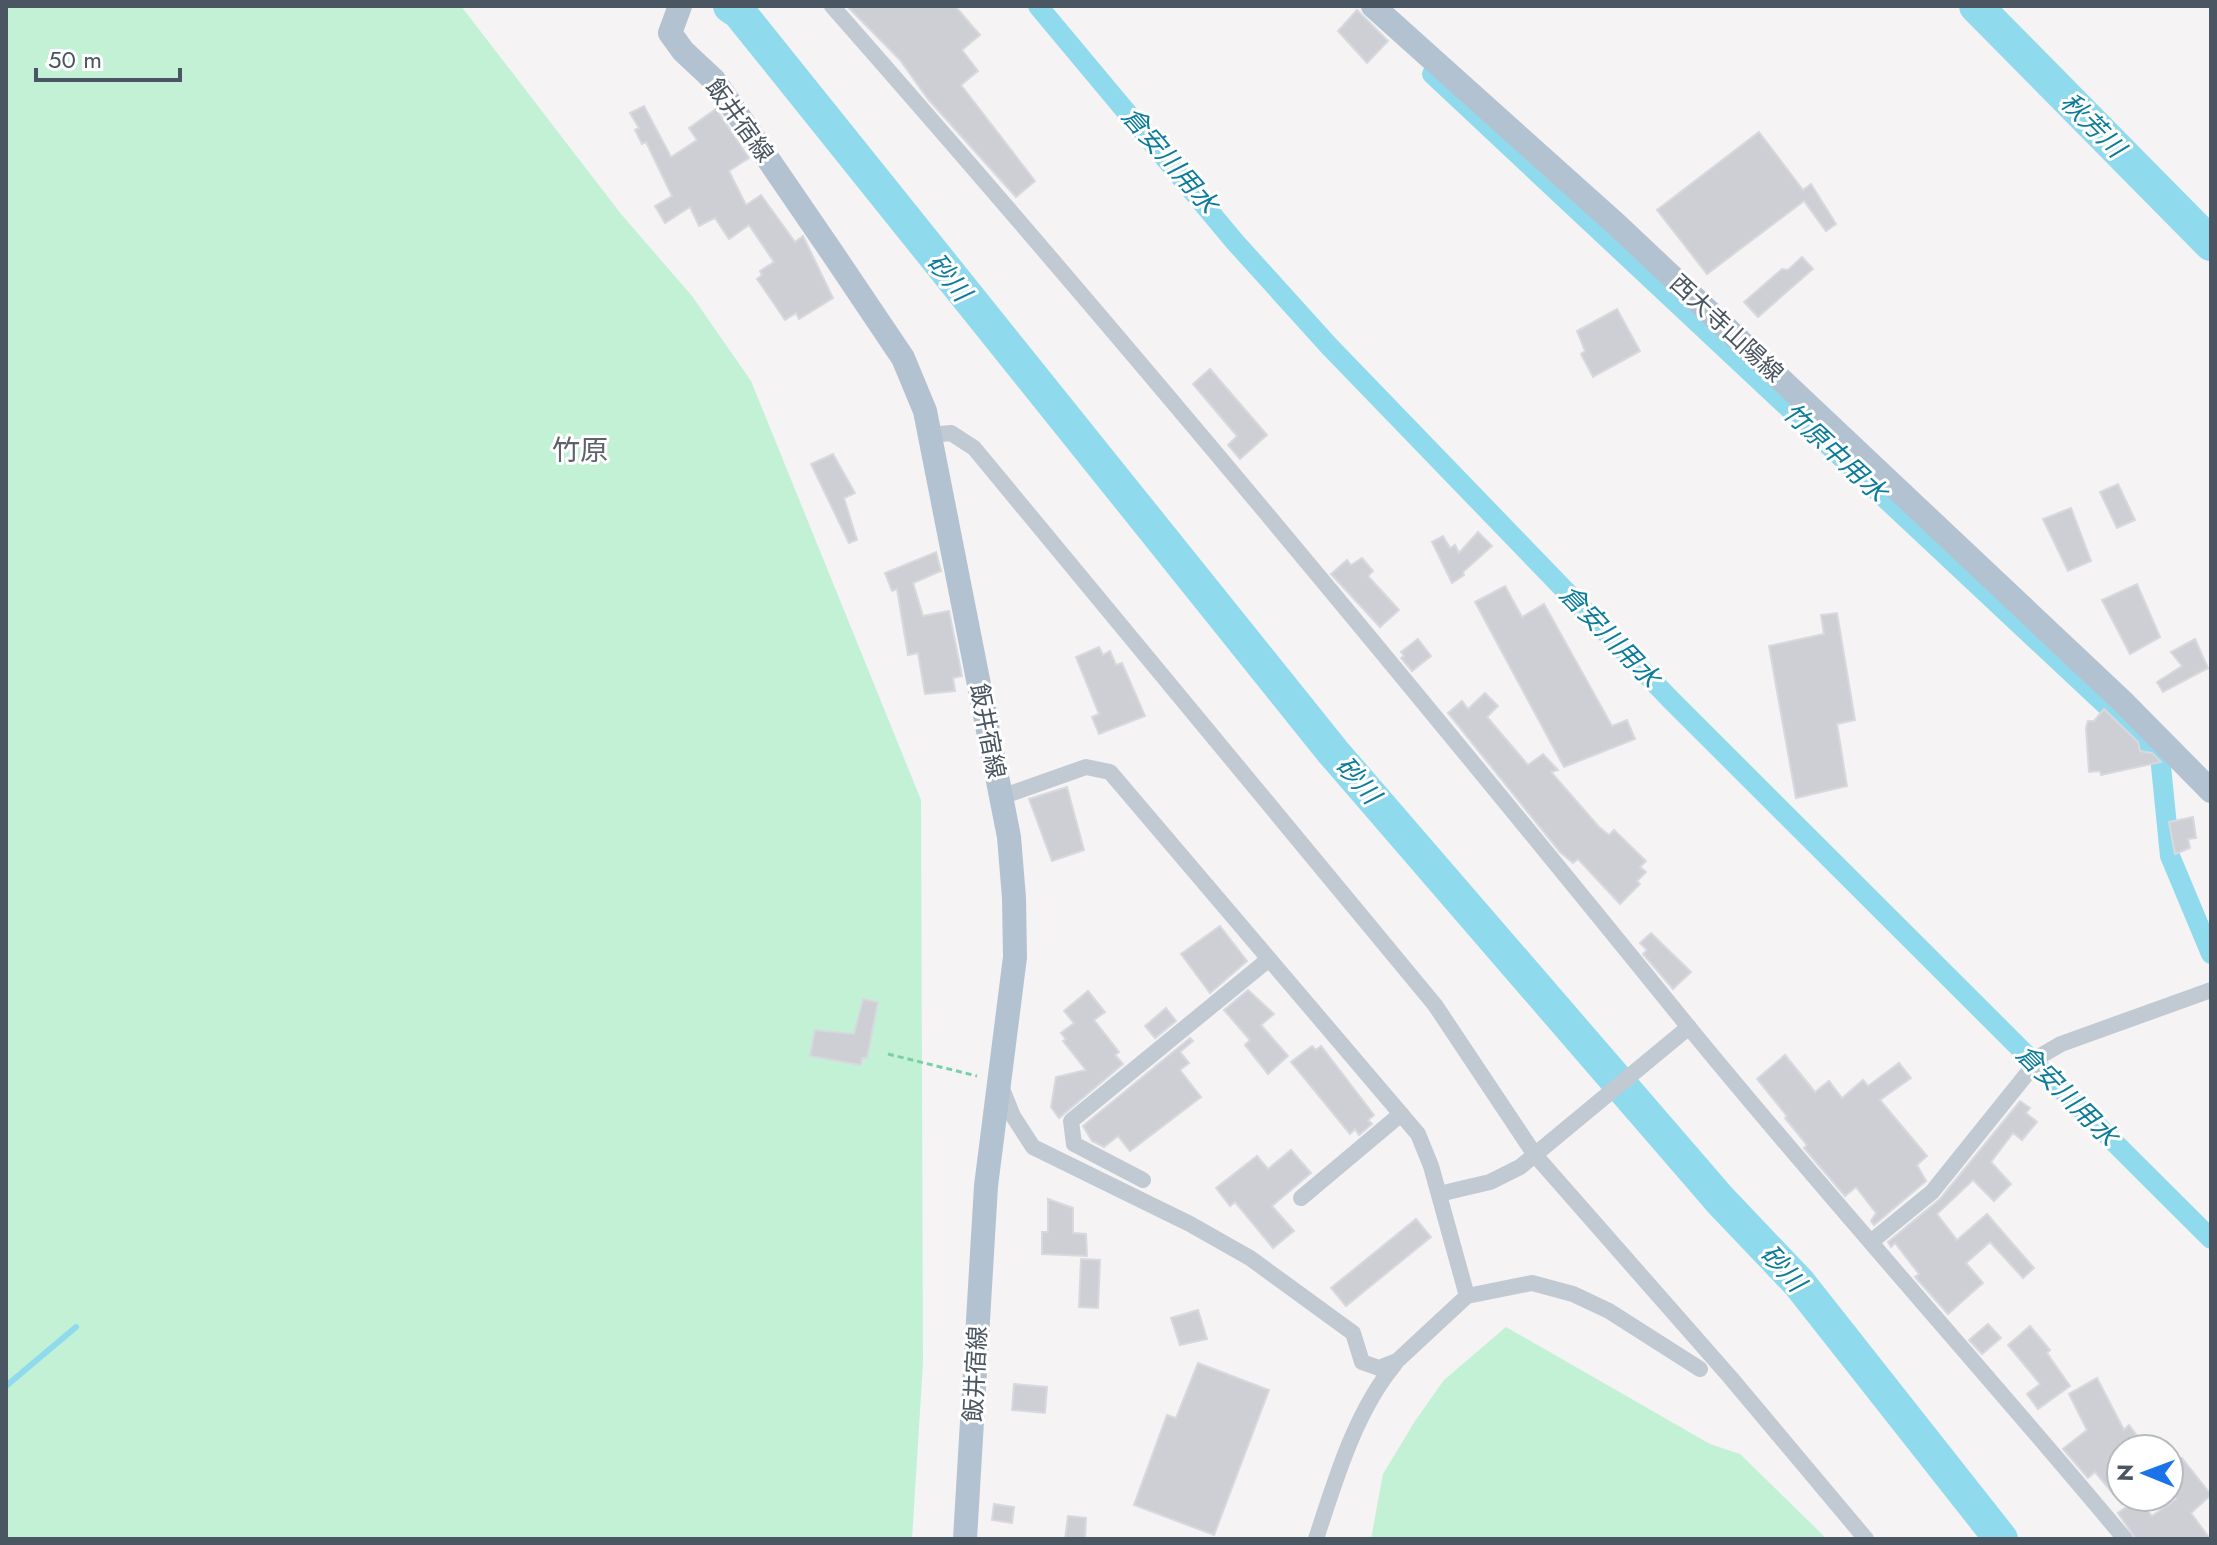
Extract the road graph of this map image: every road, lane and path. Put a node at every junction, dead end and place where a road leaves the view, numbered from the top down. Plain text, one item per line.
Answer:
1 (832, 6) edge
2 (1373, 6) edge
3 (678, 8) edge
4 (930, 435) junction
5 (2211, 791) edge
6 (1001, 797) junction
7 (1269, 959) junction
8 (2211, 990) edge
9 (1689, 1027) junction
10 (888, 1054) dead end
11 (999, 1082) junction
12 (1401, 1114) junction
13 (1539, 1152) junction
14 (1143, 1180) dead end
15 (1439, 1194) junction
16 (1301, 1198) dead end
17 (1872, 1241) junction
18 (1467, 1296) junction
19 (1398, 1360) junction
20 (1700, 1369) dead end
21 (965, 1539) edge
22 (1316, 1539) edge
23 (1866, 1539) edge
24 (2125, 1539) edge

1 - 9 street
2 - 5 main road, 西大寺山陽線
3 - 4 main road, 飯井宿線
4 - 6 main road, 飯井宿線
4 - 13 street
6 - 7 street
6 - 11 main road, 飯井宿線
7 - 12 street
7 - 14 street
8 - 17 street
9 - 13 street
9 - 17 street
10 - 11 path
11 - 19 street
11 - 21 main road, 飯井宿線
12 - 15 street
12 - 16 street
13 - 15 street
13 - 23 street
15 - 18 street
17 - 24 street
18 - 19 street
18 - 20 street
19 - 22 street

